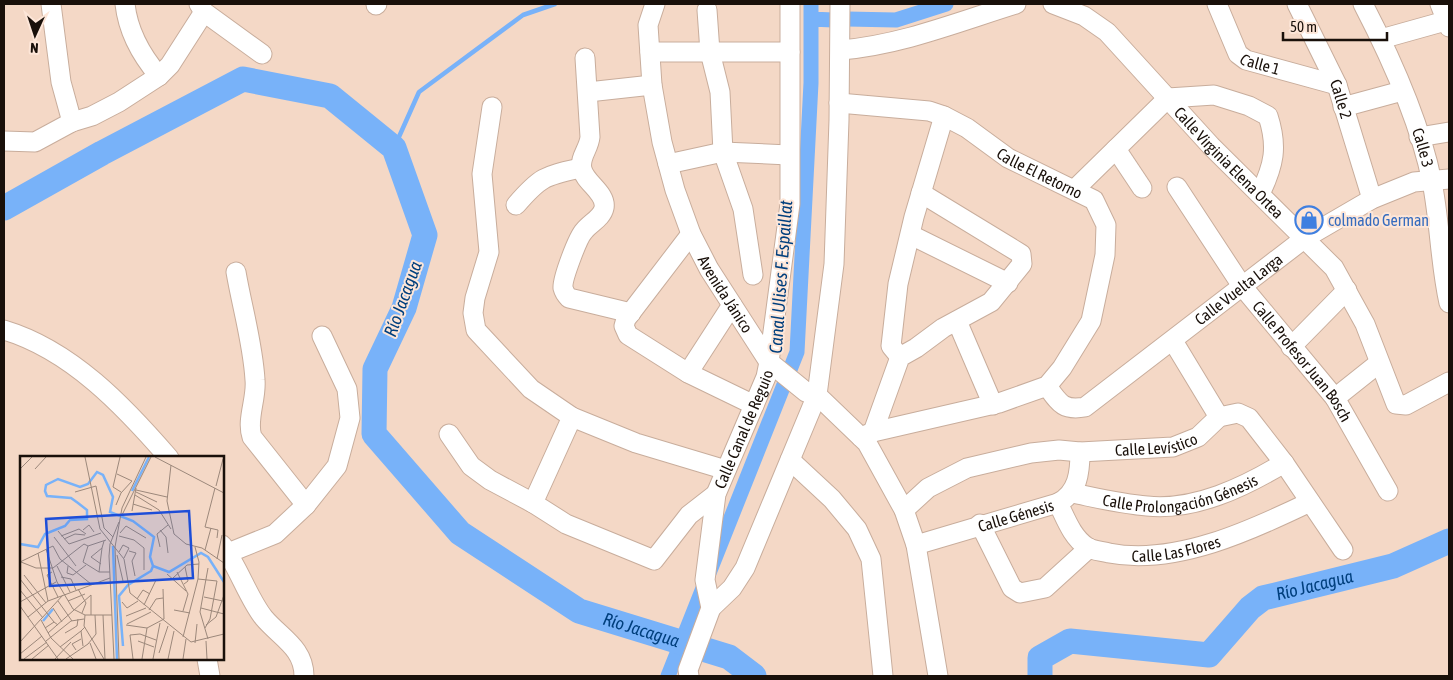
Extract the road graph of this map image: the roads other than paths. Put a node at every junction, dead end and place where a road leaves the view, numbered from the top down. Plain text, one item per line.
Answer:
1 (51, 4) edge
2 (125, 4) edge
3 (655, 4) edge
4 (790, 4) edge
5 (840, 4) edge
6 (1016, 4) edge
7 (1053, 4) edge
8 (1216, 4) edge
9 (1297, 4) edge
10 (1363, 4) edge
11 (1440, 4) edge
12 (202, 8) edge
13 (707, 10) dead end
14 (1449, 23) edge
15 (1381, 39) junction
16 (841, 50) junction
17 (650, 52) junction
18 (710, 52) junction
19 (790, 52) junction
20 (262, 54) dead end
21 (586, 58) dead end
22 (159, 76) junction
23 (652, 85) junction
24 (1337, 85) junction
25 (1402, 91) junction
26 (588, 92) junction
27 (1168, 98) junction
28 (839, 103) junction
29 (492, 107) dead end
30 (1343, 107) junction
31 (944, 116) junction
32 (72, 122) junction
33 (1449, 132) edge
34 (1419, 136) junction
35 (4, 141) edge
36 (1116, 150) junction
37 (724, 152) junction
38 (790, 155) junction
39 (668, 164) junction
40 (581, 168) junction
41 (1440, 179) edge
42 (1177, 187) dead end
43 (1142, 188) dead end
44 (1075, 189) junction
45 (921, 193) junction
46 (1260, 194) junction
47 (1372, 199) junction
48 (516, 204) dead end
49 (691, 234) junction
50 (911, 235) junction
51 (1305, 238) junction
52 (236, 272) dead end
53 (753, 275) dead end
54 (1008, 283) junction
55 (1242, 286) junction
56 (1347, 290) junction
57 (1449, 303) edge
58 (732, 305) junction
59 (631, 313) junction
60 (957, 320) junction
61 (4, 330) edge
62 (322, 336) dead end
63 (1173, 341) junction
64 (1292, 346) junction
65 (900, 357) junction
66 (1379, 363) junction
67 (772, 365) junction
68 (688, 373) junction
69 (1449, 382) edge
70 (1047, 386) junction
71 (811, 393) junction
72 (1336, 398) junction
73 (754, 405) junction
74 (993, 405) junction
75 (572, 417) junction
76 (1219, 417) junction
77 (449, 434) dead end
78 (867, 435) junction
79 (1080, 452) junction
80 (167, 456) edge
81 (790, 460) junction
82 (1284, 463) junction
83 (726, 470) junction
84 (1388, 491) dead end
85 (716, 494) junction
86 (1065, 498) junction
87 (1310, 502) junction
88 (533, 503) junction
89 (306, 505) junction
90 (904, 510) junction
91 (980, 524) junction
92 (916, 545) junction
93 (1089, 548) junction
94 (225, 549) edge
95 (1343, 550) dead end
96 (711, 608) junction
97 (207, 660) edge
98 (686, 674) edge
99 (210, 676) edge
100 (304, 676) edge
101 (883, 676) edge
102 (938, 676) edge

1 - 32 street
2 - 22 street
3 - 17 street, Avenida Jánico
4 - 19 street, Calle Canal de Reguio
5 - 16 street
6 - 16 street
7 - 27 street, Calle Virginia Elena Ortea
8 - 24 street, Calle 1
9 - 24 street, Calle 2
10 - 15 street, Calle 3
11 - 14 street
12 - 20 street
12 - 22 street
13 - 18 street
14 - 15 street
15 - 25 street, Calle 3
16 - 28 street
17 - 18 street
17 - 23 street, Avenida Jánico
18 - 19 street
18 - 37 street
19 - 38 street, Calle Canal de Reguio
21 - 26 street
22 - 32 street
23 - 26 street
23 - 39 street, Avenida Jánico
24 - 30 street, Calle 2
25 - 30 street
25 - 34 street, Calle 3
26 - 40 street
27 - 36 street
27 - 46 street, Calle Virginia Elena Ortea
27 - 46 street
28 - 31 street, Calle El Retorno
28 - 71 street
29 - 75 street
30 - 47 street, Calle 2
31 - 44 street, Calle El Retorno
31 - 45 street
32 - 35 street
33 - 34 street
34 - 41 street, Calle 3
36 - 43 street
36 - 44 street
37 - 38 street
37 - 39 street
37 - 53 street
38 - 67 street, Calle Canal de Reguio
39 - 49 street, Avenida Jánico
40 - 48 street
40 - 59 street
41 - 47 street, Calle Vuelta Larga
41 - 57 street, Calle 3
42 - 55 street, Calle Profesor Juan Bosch
44 - 70 street, Calle El Retorno
45 - 50 street
45 - 54 street
46 - 51 street, Calle Virginia Elena Ortea
47 - 51 street, Calle Vuelta Larga
49 - 58 street, Avenida Jánico
49 - 59 street
50 - 54 street
50 - 65 street
51 - 55 street, Calle Vuelta Larga
51 - 56 street, Calle Virginia Elena Ortea
52 - 89 street
54 - 60 street
55 - 63 street, Calle Vuelta Larga
55 - 64 street, Calle Profesor Juan Bosch
56 - 64 street
56 - 66 street, Calle Virginia Elena Ortea
58 - 67 street, Avenida Jánico
58 - 68 street
59 - 68 street
60 - 65 street
60 - 74 street
61 - 80 street
62 - 89 street
63 - 70 street, Calle Vuelta Larga
63 - 76 street
64 - 72 street, Calle Profesor Juan Bosch
65 - 78 street
66 - 69 street, Calle Virginia Elena Ortea
66 - 72 street
67 - 71 street, Avenida Jánico
67 - 73 street, Calle Canal de Reguio
68 - 73 street
70 - 74 street
71 - 78 street, Avenida Jánico
71 - 81 street
72 - 84 street, Calle Profesor Juan Bosch
73 - 83 street, Calle Canal de Reguio
74 - 78 street
75 - 83 street
75 - 88 street
76 - 79 street, Calle Levístico
76 - 82 street
77 - 88 street
78 - 90 street, Avenida Jánico
79 - 86 street, Calle Génesis
79 - 90 street, Calle Levístico
81 - 96 street
81 - 101 street
82 - 86 street, Calle Prolongación Génesis
82 - 87 street
83 - 85 street, Calle Canal de Reguio
85 - 88 street
85 - 96 street, Calle Canal de Reguio
86 - 91 street, Calle Génesis
86 - 93 street
87 - 93 street, Calle Las Flores
87 - 95 street
89 - 94 street
90 - 92 street, Avenida Jánico
91 - 92 street, Calle Génesis
91 - 93 street
92 - 102 street, Avenida Jánico
94 - 100 street
96 - 98 street
97 - 99 street

